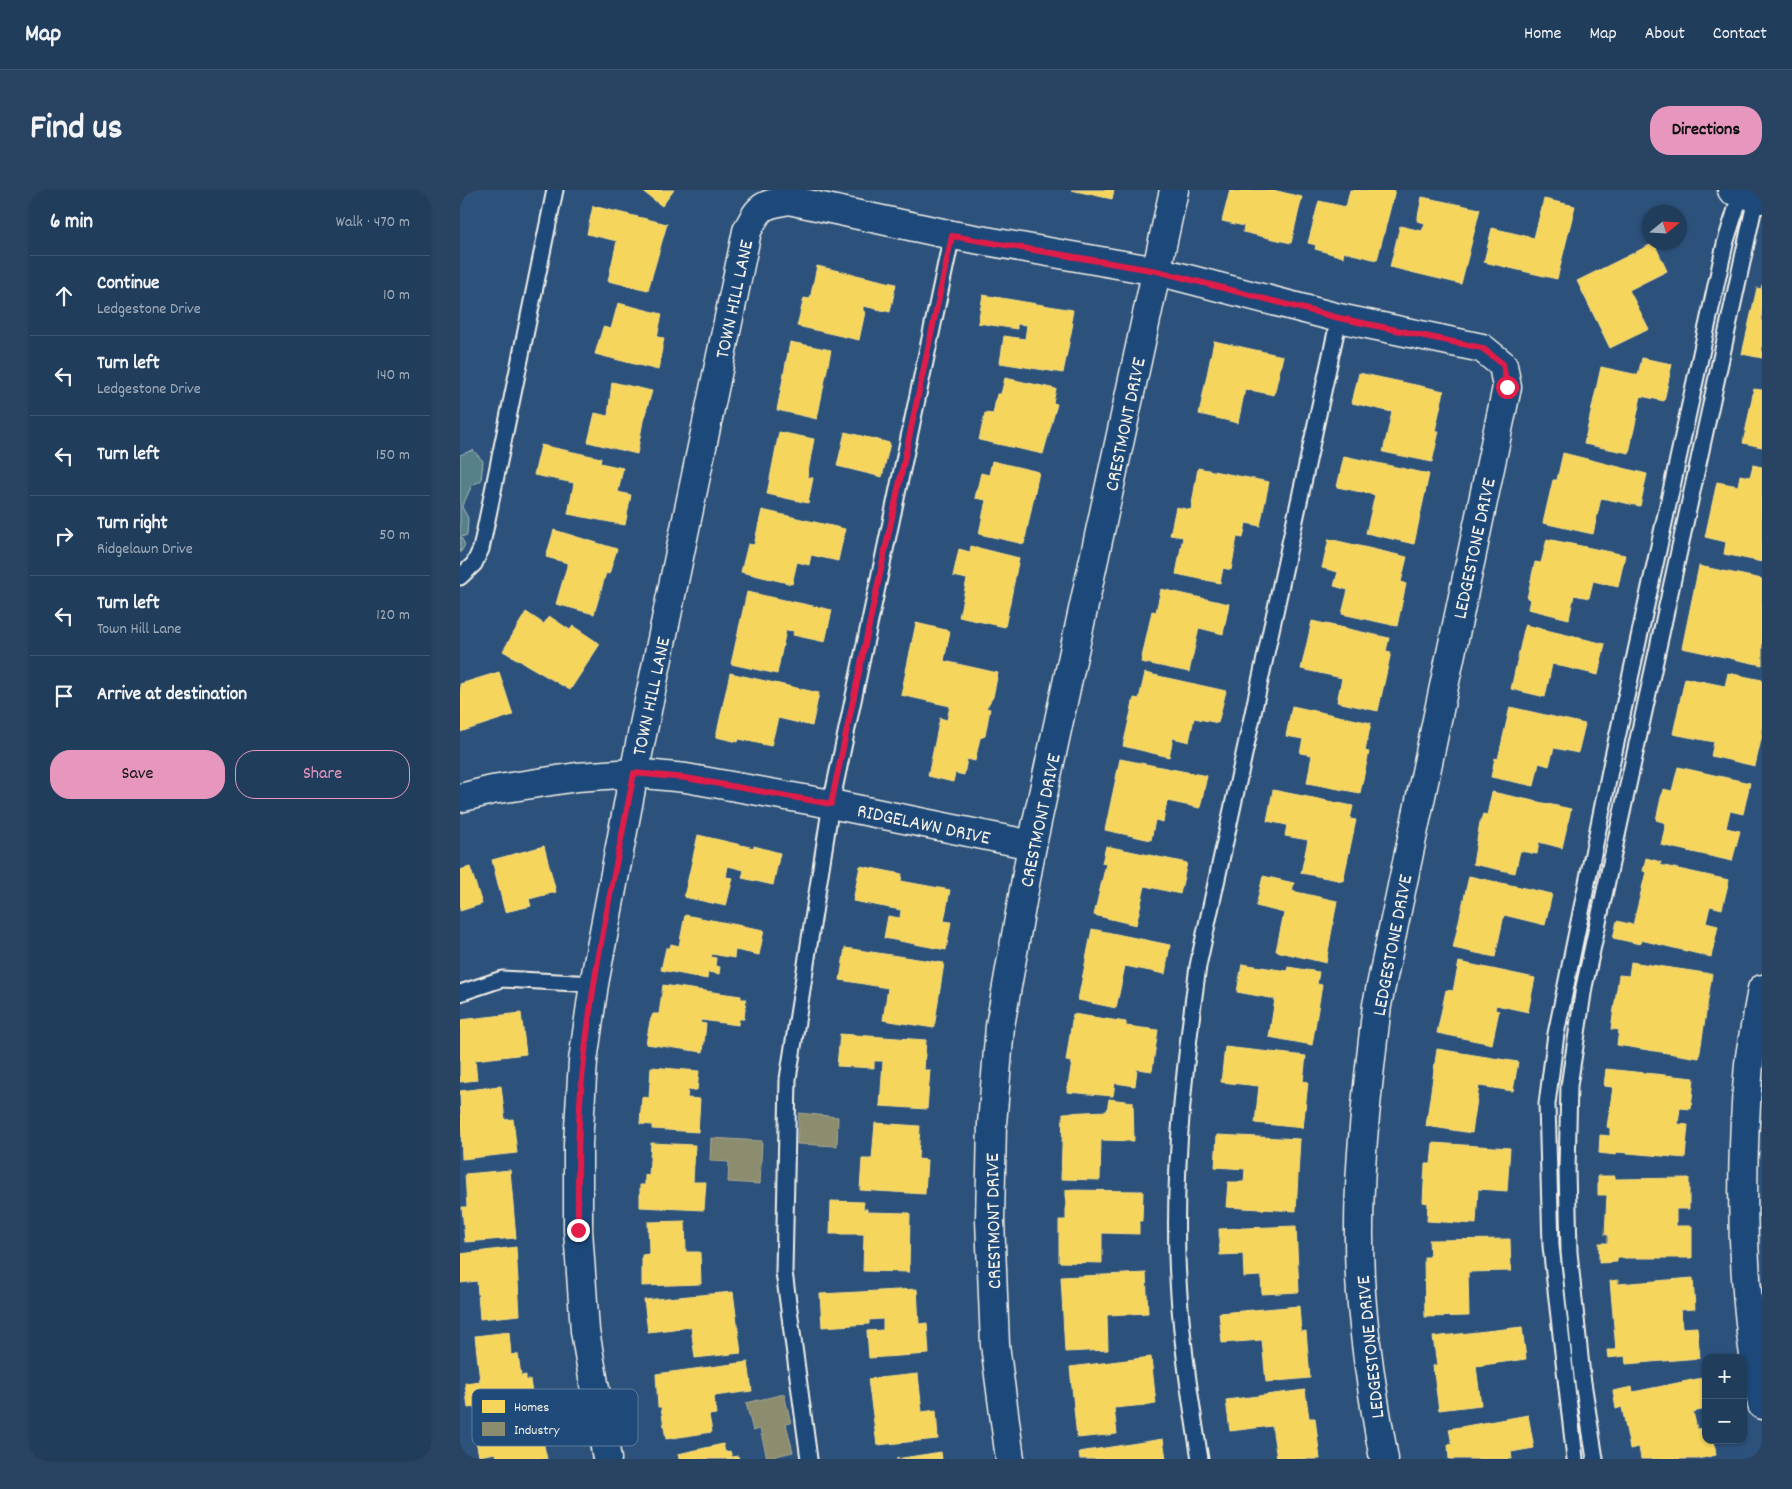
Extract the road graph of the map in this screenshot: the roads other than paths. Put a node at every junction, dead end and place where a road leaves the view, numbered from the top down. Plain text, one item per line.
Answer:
1 (555, 190) edge
2 (1174, 190) edge
3 (1748, 195) edge
4 (789, 200) joint
5 (952, 236) junction
6 (1157, 271) junction
7 (1339, 318) junction
8 (460, 577) edge
9 (634, 773) junction
10 (460, 798) edge
11 (831, 804) junction
12 (1032, 845) junction
13 (594, 984) junction
14 (1762, 989) edge
15 (460, 994) edge
16 (595, 1389) edge
17 (1762, 1405) edge
18 (605, 1446) edge
19 (607, 1459) edge
20 (809, 1459) edge
21 (1010, 1459) edge
22 (1200, 1459) edge
23 (1384, 1459) edge
24 (1575, 1459) edge
25 (1595, 1459) edge

1 - 8 lane
2 - 6 street, CRESTMONT DRIVE
3 - 24 lane
3 - 25 lane
4 - 5 street, LEDGESTONE DRIVE
4 - 9 street, TOWN HILL LANE
5 - 6 street, LEDGESTONE DRIVE
5 - 11 lane
6 - 7 street, LEDGESTONE DRIVE
6 - 12 street, CRESTMONT DRIVE
7 - 22 lane
7 - 23 street, LEDGESTONE DRIVE
9 - 10 street, RIDGELAWN DRIVE
9 - 11 street, RIDGELAWN DRIVE
9 - 13 street, TOWN HILL LANE
11 - 12 street, RIDGELAWN DRIVE
11 - 20 lane
12 - 21 street, CRESTMONT DRIVE
13 - 15 lane
13 - 16 street, TOWN HILL LANE
14 - 17 street
18 - 19 street, TOWN HILL LANE

